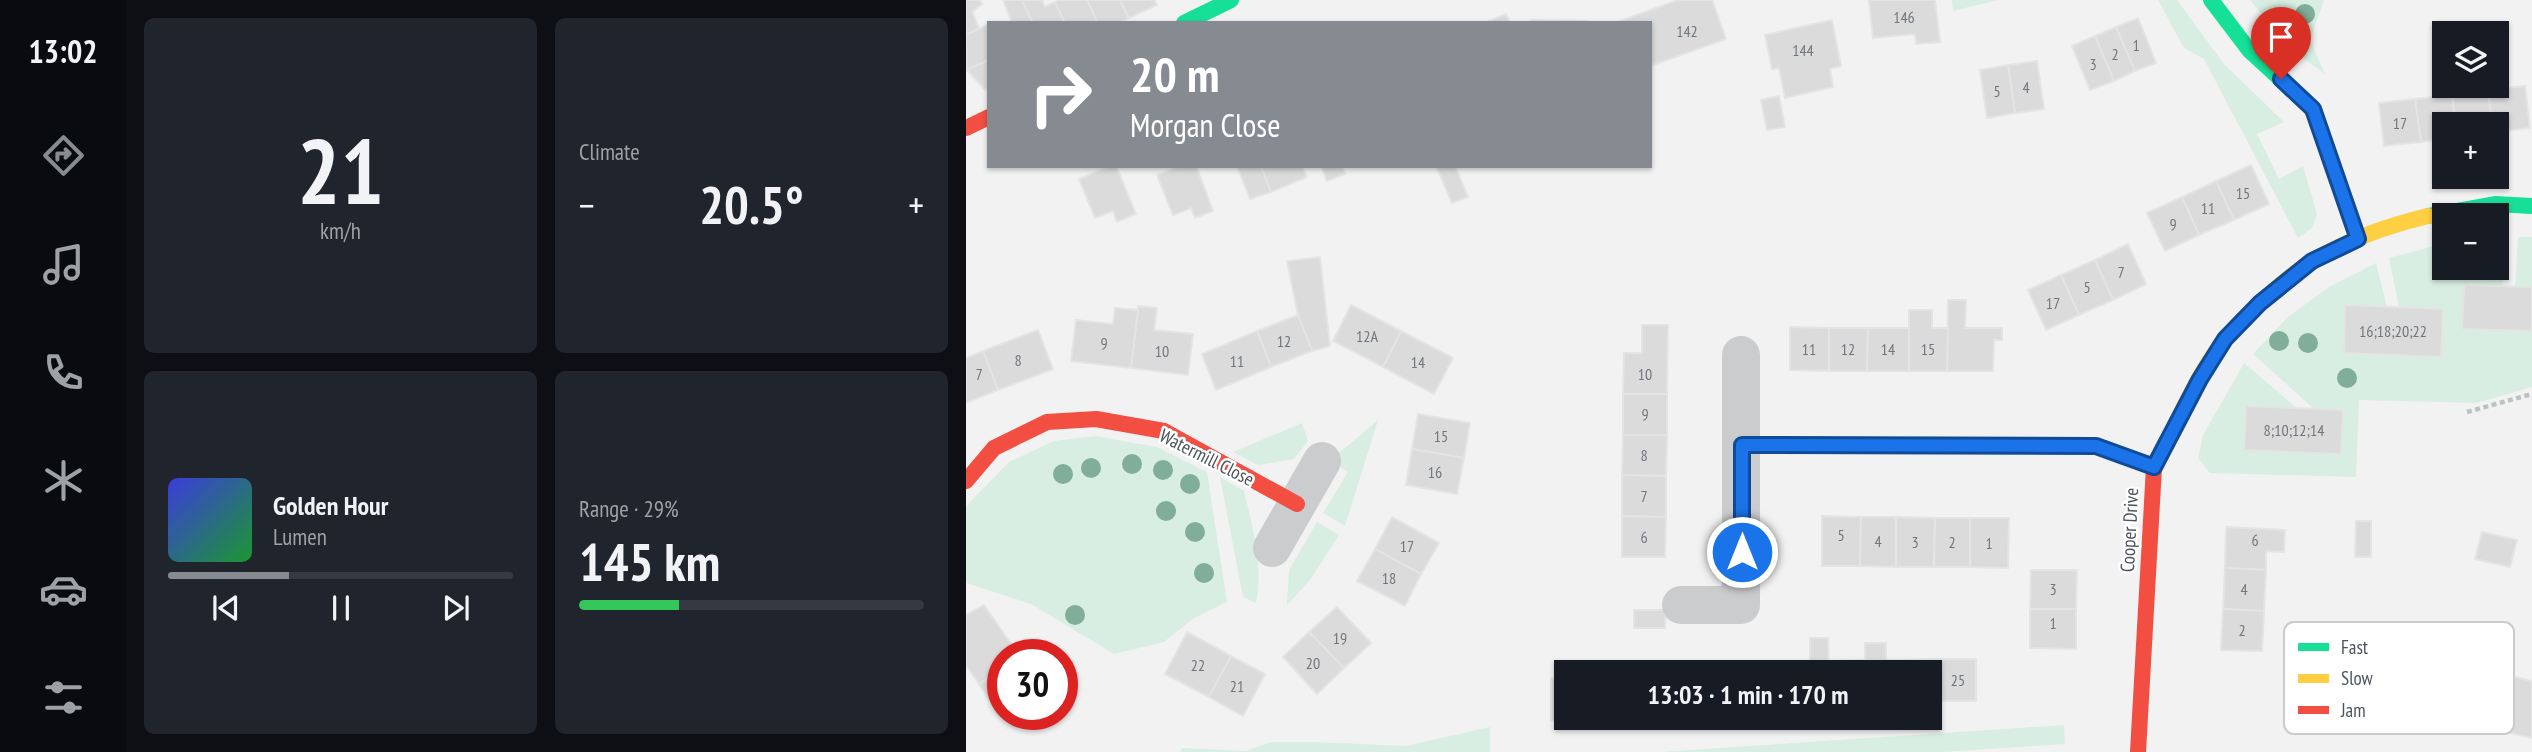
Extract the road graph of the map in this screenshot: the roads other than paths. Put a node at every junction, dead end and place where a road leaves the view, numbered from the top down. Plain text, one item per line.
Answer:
1 (1231, 0) edge
2 (2211, 0) edge
3 (1188, 21) edge
4 (2532, 206) edge
5 (2358, 239) junction
6 (1741, 355) dead end
7 (1742, 445) junction
8 (1322, 461) dead end
9 (2154, 467) junction
10 (966, 481) edge
11 (1297, 504) junction
12 (1272, 548) dead end
13 (1681, 605) dead end
14 (2138, 752) edge

1 - 3 street
2 - 5 street
4 - 5 street, Cooper Drive
5 - 9 street, Cooper Drive
6 - 7 street
7 - 9 street
7 - 13 street
8 - 11 street
9 - 14 street, Cooper Drive
10 - 11 street, Watermill Close
11 - 12 street

